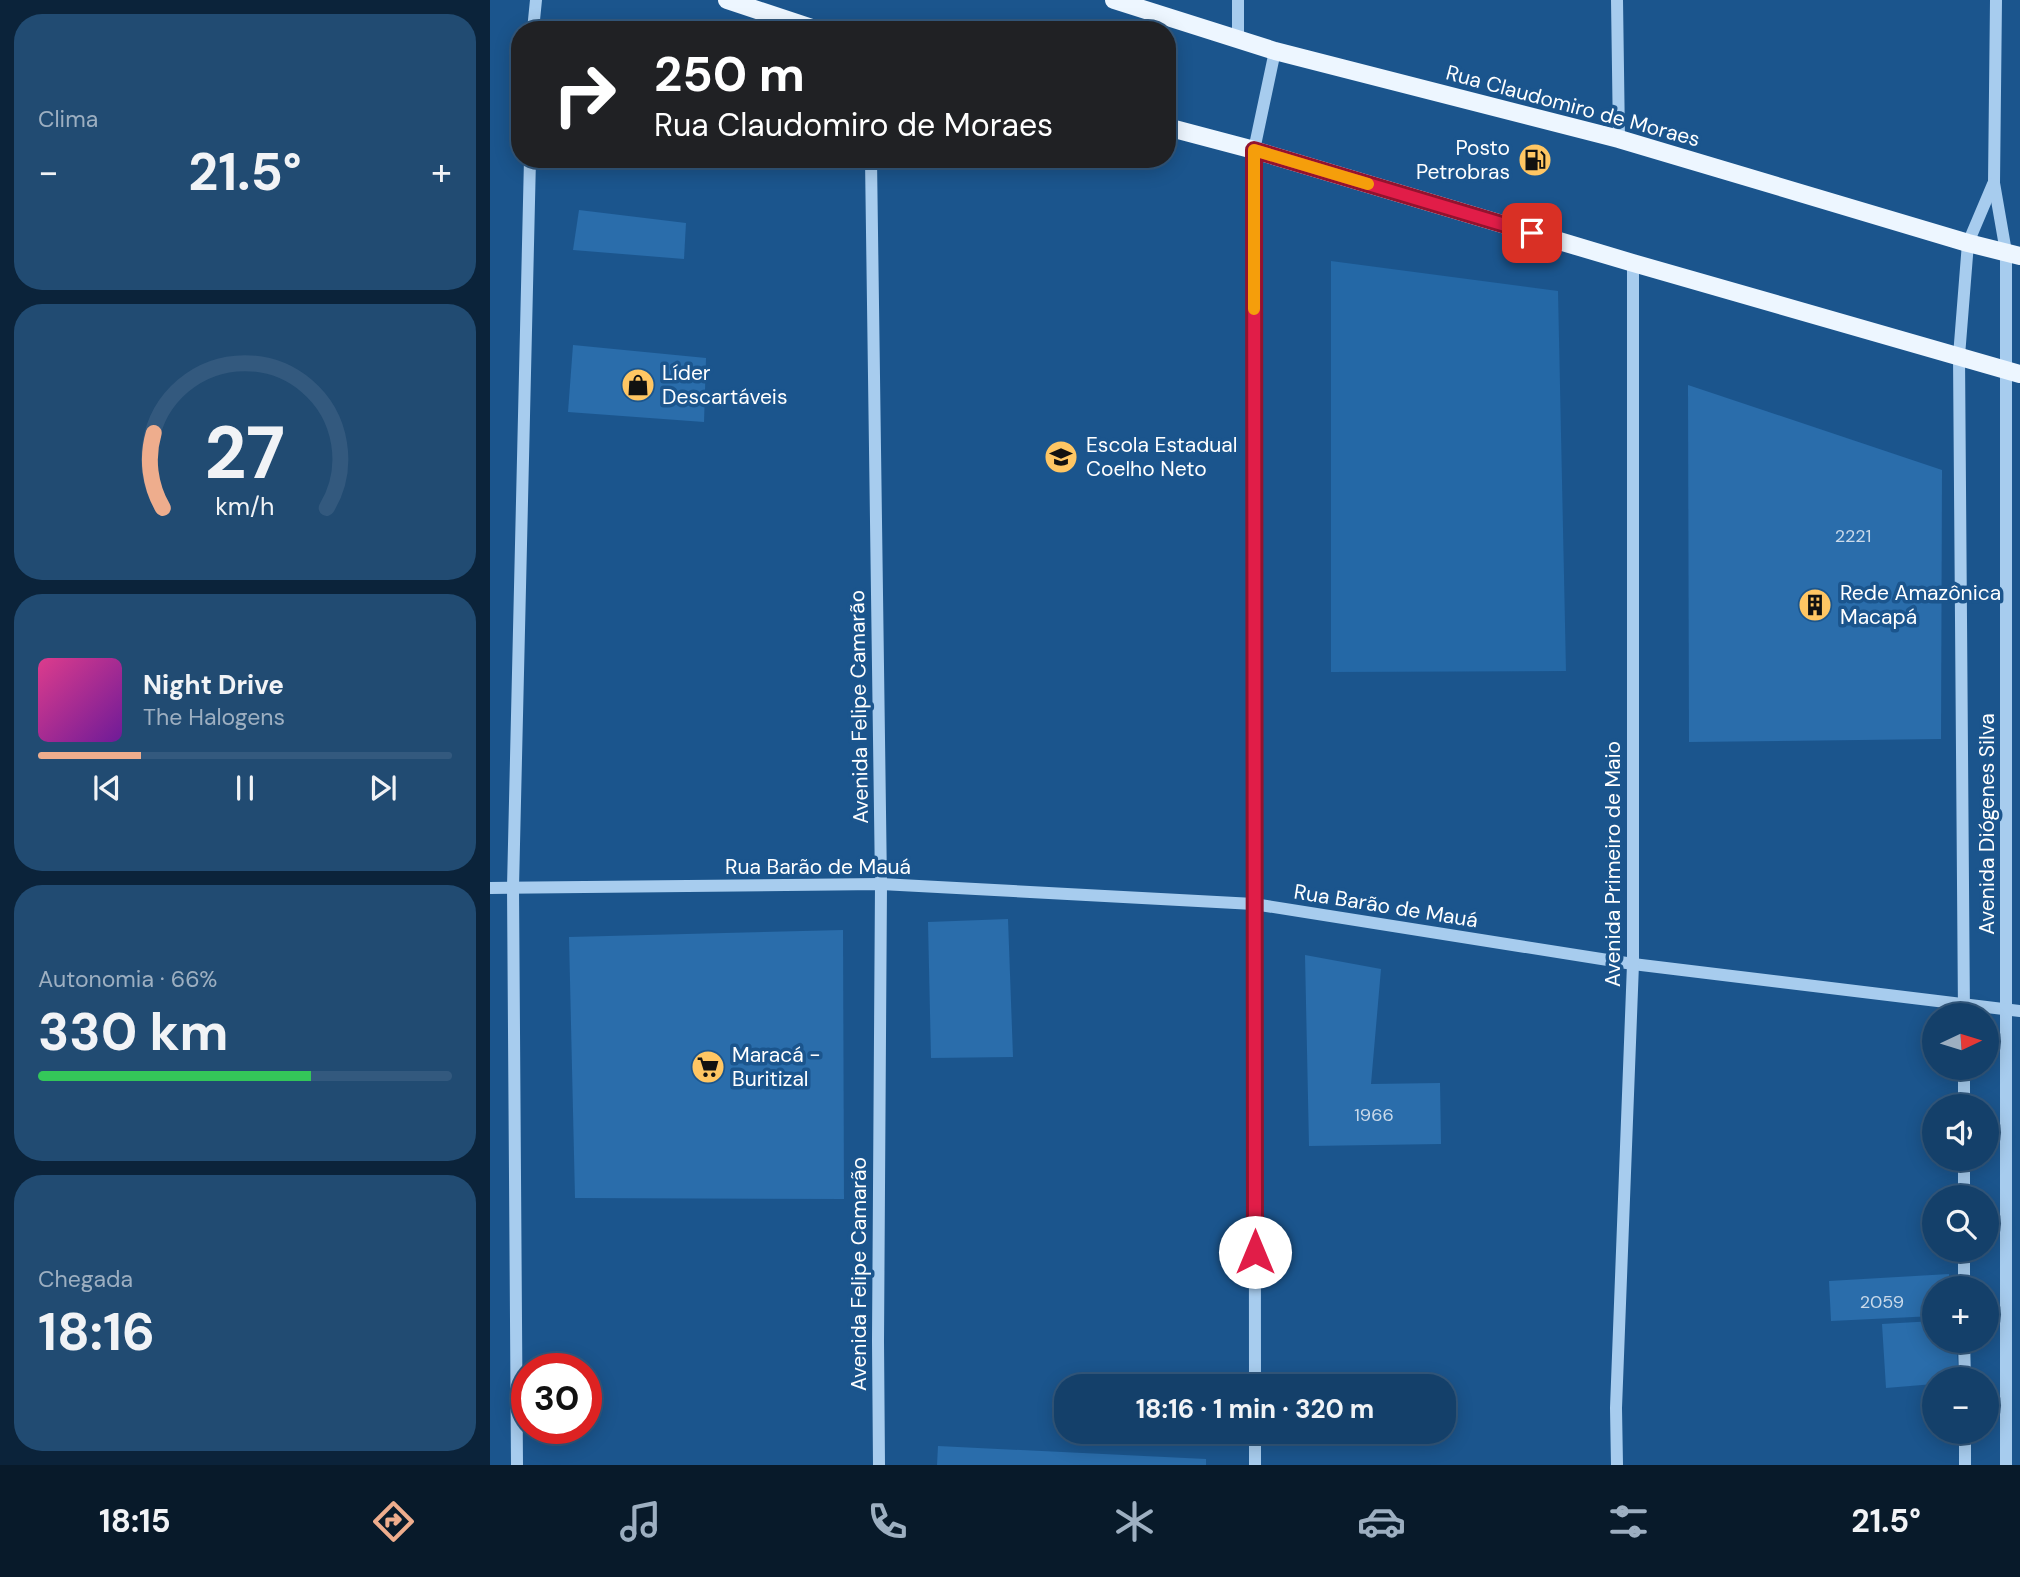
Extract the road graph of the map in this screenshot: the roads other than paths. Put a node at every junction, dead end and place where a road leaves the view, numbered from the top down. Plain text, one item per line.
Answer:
1 (536, 0) edge
2 (727, 0) edge
3 (1114, 0) edge
4 (1238, 0) edge
5 (1617, 0) edge
6 (1996, 0) edge
7 (534, 21) edge
8 (791, 21) edge
9 (1238, 39) junction
10 (1275, 51) junction
11 (1176, 129) edge
12 (1619, 139) junction
13 (1254, 150) junction
14 (530, 168) edge
15 (871, 168) edge
16 (1994, 183) junction
17 (1968, 243) junction
18 (2013, 254) edge
19 (1633, 263) junction
20 (1959, 356) junction
21 (2013, 372) edge
22 (881, 884) junction
23 (490, 887) edge
24 (513, 887) junction
25 (1254, 904) junction
26 (1633, 964) junction
27 (1964, 1003) edge
28 (1922, 1004) edge
29 (1999, 1009) edge
30 (2006, 1009) junction
31 (2020, 1011) edge
32 (1255, 1374) edge
33 (1255, 1444) edge
34 (1965, 1444) edge
35 (517, 1465) edge
36 (879, 1465) edge
37 (1255, 1465) edge
38 (1617, 1465) edge
39 (1965, 1465) edge
40 (2006, 1465) edge

1 - 7 street
2 - 8 main road
3 - 9 main road, Rua Claudomiro de Moraes
4 - 9 street
5 - 12 street
6 - 16 street, Avenida Diógenes Silva
9 - 10 main road, Rua Claudomiro de Moraes
10 - 12 main road, Rua Claudomiro de Moraes
10 - 13 street
11 - 13 main road
12 - 17 main road, Rua Claudomiro de Moraes
13 - 19 main road
13 - 25 street
14 - 24 street
15 - 22 street, Avenida Felipe Camarão
16 - 17 street, Avenida Diógenes Silva
16 - 18 street, Avenida Diógenes Silva
17 - 18 main road, Rua Claudomiro de Moraes
17 - 20 street, Avenida Diógenes Silva
18 - 21 street, Avenida Diógenes Silva
19 - 20 main road
19 - 26 street, Avenida Primeiro de Maio
20 - 21 main road
20 - 27 street, Avenida Diógenes Silva
21 - 30 street, Avenida Diógenes Silva
22 - 24 street, Rua Barão de Mauá
22 - 25 street, Rua Barão de Mauá
22 - 36 street, Avenida Felipe Camarão
23 - 24 street, Rua Barão de Mauá
24 - 35 street
25 - 26 street, Rua Barão de Mauá
25 - 32 street
26 - 28 street, Rua Barão de Mauá
26 - 38 street, Avenida Primeiro de Maio
29 - 30 street, Rua Barão de Mauá
30 - 31 street, Rua Barão de Mauá
30 - 40 street, Avenida Diógenes Silva
33 - 37 street
34 - 39 street

